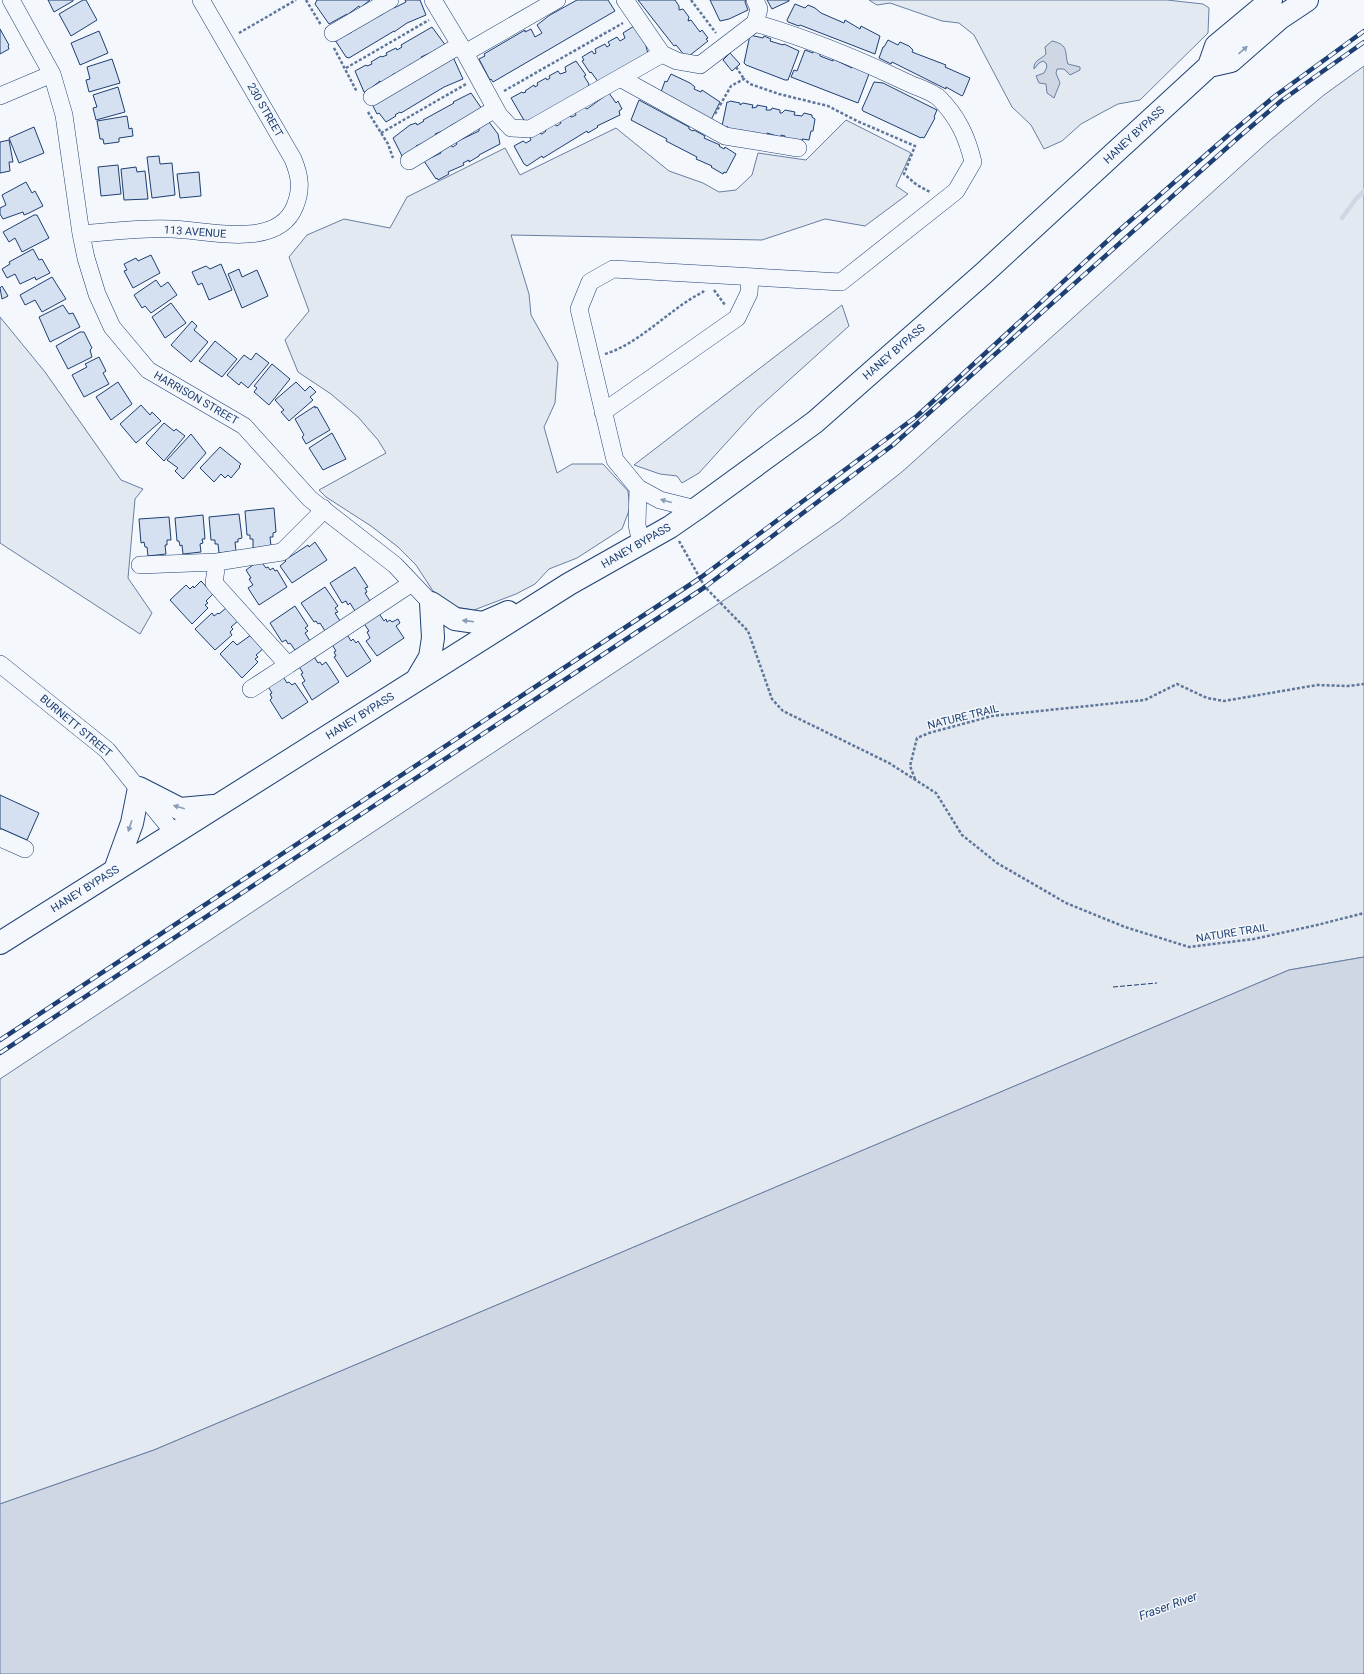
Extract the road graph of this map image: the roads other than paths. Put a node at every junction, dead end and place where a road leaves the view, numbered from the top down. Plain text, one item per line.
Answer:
1 (11, 0) edge
2 (200, 0) edge
3 (390, 0) edge
4 (432, 0) edge
5 (557, 0) edge
6 (755, 0) edge
7 (1271, 0) edge
8 (1307, 0) edge
9 (630, 6) edge
10 (755, 23) junction
11 (329, 35) road end
12 (462, 49) junction
13 (662, 54) junction
14 (1209, 66) junction
15 (52, 74) junction
16 (620, 78) junction
17 (0, 96) edge
18 (365, 99) road end
19 (492, 104) junction
20 (798, 148) dead end
21 (409, 161) road end
22 (283, 223) joint
23 (80, 234) junction
24 (750, 277) junction
25 (603, 412) junction
26 (638, 488) junction
27 (323, 508) junction
28 (696, 508) junction
29 (641, 543) junction
30 (217, 562) junction
31 (140, 565) dead end
32 (412, 583) junction
33 (569, 584) junction
34 (431, 603) junction
35 (0, 664) edge
36 (288, 665) junction
37 (416, 680) junction
38 (251, 689) dead end
39 (139, 788) junction
40 (217, 806) junction
41 (174, 833) junction
42 (0, 840) edge
43 (25, 849) dead end
44 (115, 870) junction
45 (0, 943) edge

1 - 15 street, HARRISON STREET
2 - 22 street, 230 STREET
3 - 11 street
4 - 12 street
5 - 12 street
6 - 10 street
7 - 14 highway, HANEY BYPASS
14 -> 8 highway, HANEY BYPASS
9 - 13 street
10 - 13 street
10 - 24 street
12 - 18 street
12 - 19 street
13 - 16 street
14 - 28 highway, HANEY BYPASS
15 - 17 street
15 - 23 street, HARRISON STREET
16 - 19 street
16 - 20 street
19 - 21 street
22 - 23 street, 113 AVENUE
23 - 27 street, HARRISON STREET
24 - 25 street
24 - 25 street
25 - 26 street
28 -> 26 street
26 - 29 street
27 - 30 street
27 - 32 street, HARRISON STREET
28 - 29 highway, HANEY BYPASS
29 - 33 highway, HANEY BYPASS
30 - 31 street
30 - 36 street
32 - 34 street, HARRISON STREET
32 - 36 street
33 -> 34 highway
33 - 37 highway, HANEY BYPASS
34 - 37 highway
35 - 39 street, BURNETT STREET
36 - 38 street
37 - 40 highway, HANEY BYPASS
40 -> 39 highway
39 - 41 street, BURNETT STREET
39 -> 44 highway
40 - 41 highway, HANEY BYPASS
41 - 44 highway, HANEY BYPASS
42 - 43 street
44 - 45 highway, HANEY BYPASS

